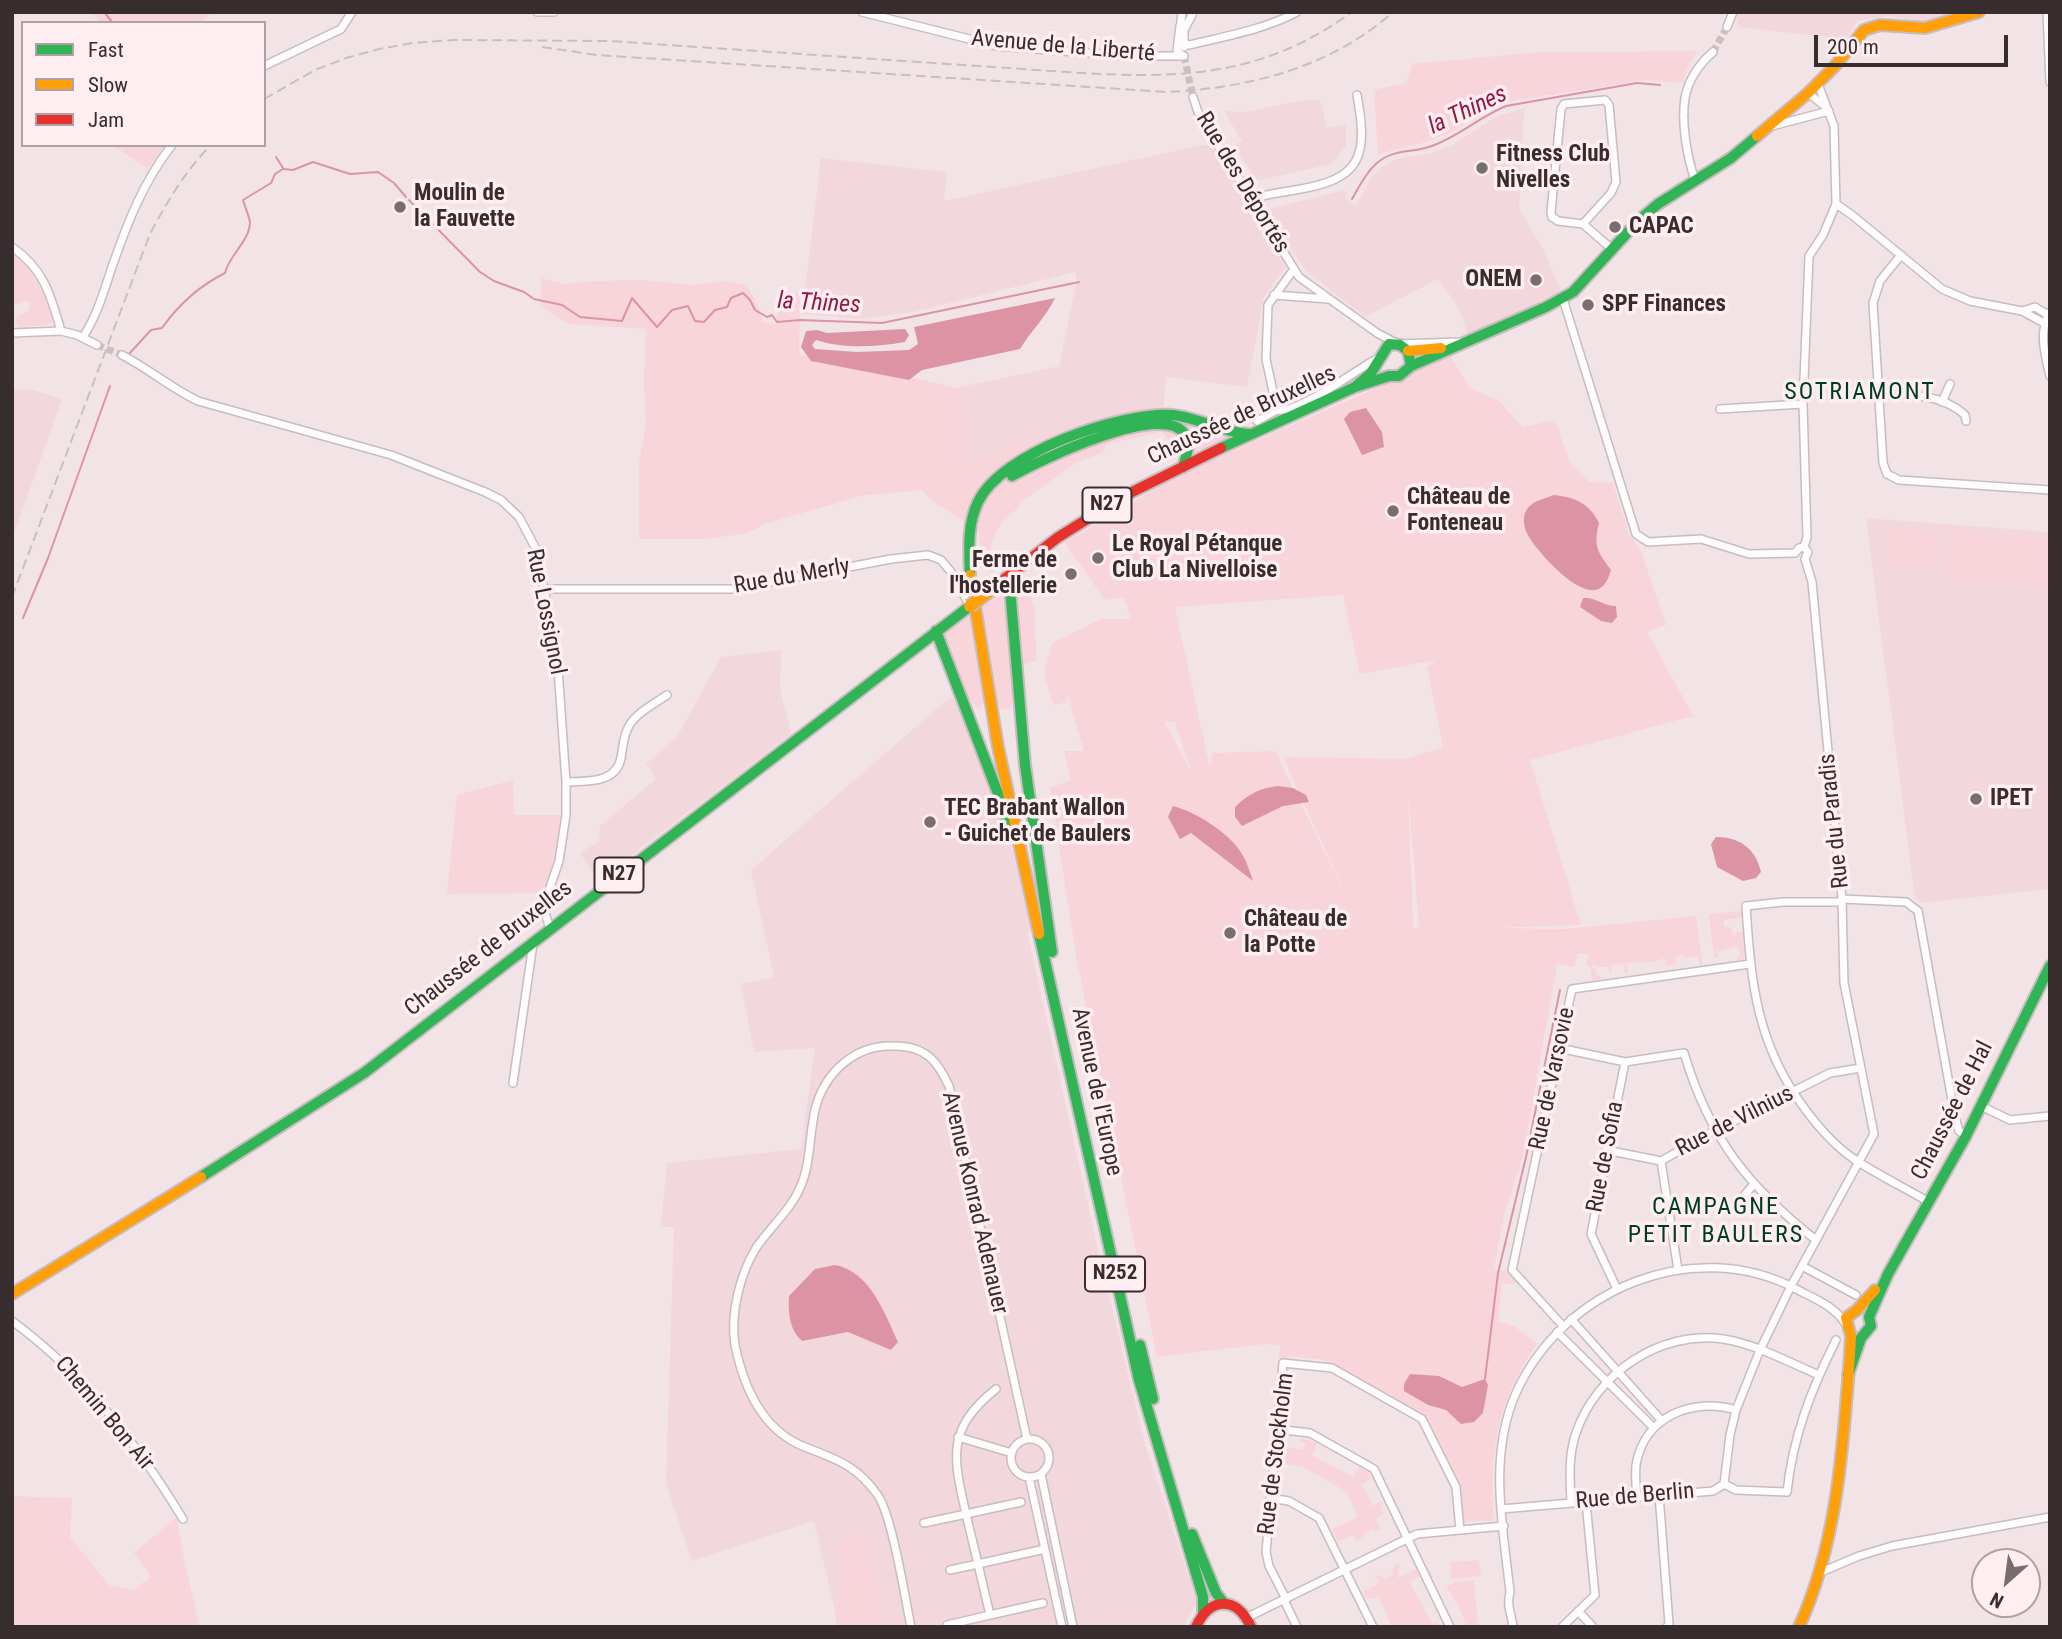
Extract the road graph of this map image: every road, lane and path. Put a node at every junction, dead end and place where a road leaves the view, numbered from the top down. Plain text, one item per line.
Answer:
1 (352, 12) edge
2 (537, 12) edge
3 (554, 12) edge
4 (862, 12) edge
5 (1297, 12) edge
6 (1732, 12) edge
7 (1979, 12) edge
8 (2047, 12) edge
9 (1189, 13) edge
10 (1180, 26) junction
11 (1727, 27) tunnel mouth
12 (2049, 41) edge
13 (1184, 43) junction
14 (1713, 52) tunnel mouth
15 (1184, 56) junction
16 (266, 65) edge
17 (2050, 82) edge
18 (1813, 88) junction
19 (1357, 95) dead end
20 (1193, 97) tunnel mouth
21 (1828, 109) junction
22 (1768, 128) junction
23 (171, 147) edge
24 (1695, 180) junction
25 (1252, 200) junction
26 (1836, 204) junction
27 (1583, 224) junction
28 (12, 247) edge
29 (1613, 250) junction
30 (1901, 254) junction
31 (1294, 269) junction
32 (1274, 295) junction
33 (1328, 299) junction
34 (1563, 299) junction
35 (2022, 311) junction
36 (2049, 313) edge
37 (2044, 323) junction
38 (61, 331) junction
39 (12, 333) edge
40 (1377, 333) junction
41 (83, 337) junction
42 (1464, 342) junction
43 (97, 345) tunnel mouth
44 (1403, 348) junction
45 (1450, 348) junction
46 (122, 355) tunnel mouth
47 (1380, 356) junction
48 (1411, 366) junction
49 (1389, 376) junction
50 (2050, 376) edge
51 (1950, 384) dead end
52 (1354, 387) junction
53 (1881, 396) junction
54 (1942, 402) junction
55 (1802, 404) junction
56 (1720, 409) dead end
57 (1277, 411) junction
58 (1966, 421) dead end
59 (1262, 424) junction
60 (1249, 434) junction
61 (1183, 467) junction
62 (2050, 489) edge
63 (1804, 547) junction
64 (1796, 553) junction
65 (1805, 559) junction
66 (973, 578) junction
67 (1004, 581) junction
68 (544, 589) junction
69 (970, 606) junction
70 (936, 631) junction
71 (667, 695) dead end
72 (566, 782) junction
73 (1842, 901) junction
74 (550, 928) junction
75 (1039, 932) junction
76 (533, 943) junction
77 (1750, 964) junction
78 (2050, 966) edge
79 (1060, 997) junction
80 (1559, 1048) junction
81 (1625, 1062) junction
82 (1861, 1068) junction
83 (513, 1083) dead end
84 (1793, 1093) junction
85 (1981, 1105) junction
86 (2050, 1116) edge
87 (1714, 1131) junction
88 (1966, 1136) junction
89 (1606, 1150) junction
90 (1661, 1161) junction
91 (1859, 1162) junction
92 (1754, 1184) junction
93 (1765, 1196) junction
94 (1930, 1202) junction
95 (1816, 1240) junction
96 (1802, 1266) junction
97 (1678, 1270) junction
98 (1791, 1286) junction
99 (1617, 1289) junction
100 (12, 1294) edge
101 (1856, 1295) dead end
102 (1834, 1310) junction
103 (1571, 1319) junction
104 (1855, 1319) junction
105 (12, 1321) edge
106 (1560, 1329) junction
107 (1836, 1340) dead end
108 (1760, 1350) junction
109 (1618, 1372) junction
110 (1819, 1375) junction
111 (1848, 1375) junction
112 (1608, 1383) junction
113 (996, 1389) dead end
114 (1736, 1410) junction
115 (1661, 1421) junction
116 (1654, 1428) junction
117 (1276, 1429) junction
118 (958, 1437) junction
119 (1027, 1439) junction
120 (1012, 1453) junction
121 (1041, 1474) junction
122 (1029, 1477) junction
123 (1724, 1484) junction
124 (1659, 1495) junction
125 (1637, 1497) junction
126 (1270, 1498) junction
127 (1021, 1502) dead end
128 (1586, 1502) junction
129 (1571, 1503) junction
130 (1501, 1509) junction
131 (966, 1514) junction
132 (2050, 1517) edge
133 (183, 1519) dead end
134 (924, 1523) dead end
135 (1504, 1526) junction
136 (1460, 1530) junction
137 (1408, 1539) junction
138 (1045, 1549) junction
139 (978, 1564) junction
140 (950, 1570) dead end
141 (1345, 1570) junction
142 (1821, 1572) junction
143 (1285, 1599) junction
144 (1043, 1603) dead end
145 (1224, 1603) junction
146 (1578, 1611) junction
147 (1203, 1612) junction
148 (990, 1615) junction
149 (1250, 1622) edge
150 (947, 1625) edge
151 (911, 1627) edge
152 (1062, 1627) edge
153 (1073, 1627) edge
154 (1196, 1627) edge
155 (1297, 1627) edge
156 (1373, 1627) edge
157 (1450, 1627) edge
158 (1513, 1627) edge
159 (1562, 1627) edge
160 (1593, 1627) edge
161 (1667, 1627) edge
162 (1799, 1627) edge

1 - 16 street
2 - 3 street
4 - 15 street, Avenue de la Liberté
5 - 13 street
6 - 11 street
7 - 18 main road, N27
8 - 12 street
9 - 10 street
9 - 13 street
10 - 13 street
10 - 15 street
12 - 17 street
13 - 15 street
14 - 24 street
18 - 21 street
18 - 21 street
18 - 22 main road, N27
19 - 25 street
20 - 25 street, Rue des Déportés
21 - 22 street
21 - 26 street
22 - 24 main road, N27
23 - 41 street
24 - 29 main road, N27
25 - 31 street, Rue des Déportés
26 - 30 street
26 - 55 street, Rue du Paradis
27 - 27 street
27 - 29 street
28 - 38 street
29 - 34 main road, N27
30 - 35 street
30 - 53 street
31 - 32 street
31 - 33 street, Rue des Déportés
32 - 33 street
32 - 57 street
33 - 40 street, Rue des Déportés
34 - 42 main road, N27
34 - 64 street
35 - 36 street
35 - 37 street
36 - 37 street
37 - 50 street
38 - 39 street
38 - 41 street
40 - 44 street, Rue des Déportés
40 - 47 street
41 - 43 street
42 - 44 street
42 - 45 main road, N27
44 - 45 main road, N27
44 - 47 main road, N27
44 - 48 main road
45 - 48 main road, N27
46 - 68 street, Rue Lossignol
47 - 49 main road
47 - 52 main road, N27
47 - 57 street, Chaussée de Bruxelles
48 - 49 main road, N27
49 - 52 main road, N27
51 - 54 street
52 - 59 main road, Chaussée de Bruxelles / N27
53 - 54 street
53 - 62 street
54 - 58 street
55 - 56 street
55 - 63 street, Rue du Paradis
57 - 59 street, Chaussée de Bruxelles
59 - 60 main road, Chaussée de Bruxelles / N27
60 - 61 main road, Chaussée de Bruxelles / N27
60 - 66 main road
61 - 66 main road
61 - 67 main road, Chaussée de Bruxelles / N27
63 - 64 street
63 - 65 street, Rue du Paradis
64 - 65 street
65 - 73 street, Rue du Paradis
66 - 75 main road, Avenue de l'Europe / N252
66 - 79 main road, Avenue de l'Europe / N252
67 - 69 main road, N27, bridge
67 - 79 main road
68 - 69 street, Rue du Merly
68 - 72 street, Rue Lossignol
69 - 70 main road, Chaussée de Bruxelles / N27
70 - 74 main road, Chaussée de Bruxelles / N27
70 - 75 main road
71 - 72 street
72 - 74 street, Rue Lossignol
73 - 77 street
73 - 82 street, Rue de Berlin
73 - 88 street, Rue du Paradis
74 - 76 main road, Chaussée de Bruxelles / N27
75 - 147 main road, Avenue de l'Europe / N252
76 - 83 street
76 - 100 main road, Chaussée de Bruxelles / N27
77 - 80 street, Rue de Varsovie
77 - 84 street
78 - 85 main road, Chaussée de Hal
79 - 145 main road, Avenue de l'Europe / N252
80 - 81 street
80 - 106 street, Rue de Varsovie
81 - 87 street
81 - 89 street, Rue de Sofia
82 - 84 street, Rue de Vilnius
82 - 91 street, Rue de Berlin
84 - 87 street, Rue de Vilnius
84 - 91 street
85 - 86 street
85 - 88 main road, Chaussée de Hal
87 - 90 street, Rue de Vilnius
87 - 92 street
88 - 94 main road, Chaussée de Hal
89 - 90 street, Rue de Vilnius
89 - 99 street, Rue de Sofia
90 - 97 street
91 - 94 street
91 - 95 street, Rue de Berlin
92 - 93 street
92 - 93 street
93 - 95 street
94 - 104 main road, Chaussée de Hal
95 - 96 street, Rue de Berlin
96 - 98 street, Rue de Berlin
96 - 101 street
97 - 98 street
97 - 99 street
98 - 102 street
98 - 108 street, Rue de Berlin
99 - 103 street
102 - 104 street
102 - 104 street
103 - 106 street
103 - 109 street
104 - 111 main road
104 - 111 main road
105 - 133 street, Chemin Bon Air
106 - 112 street
106 - 130 street
107 - 110 street
108 - 109 street
108 - 110 street
108 - 114 street, Rue de Berlin
109 - 112 street
109 - 115 street
110 - 123 street
111 - 142 main road
112 - 116 street
112 - 129 street
113 - 118 street
114 - 115 street
114 - 123 street, Rue de Berlin
115 - 116 street
116 - 125 street
117 - 126 street, Rue de Stockholm
117 - 136 street, Rue de Stockholm
117 - 137 street
118 - 120 street
118 - 131 street
119 - 120 street
119 - 121 street
119 - 151 street, Avenue Konrad Adenauer
120 - 122 street
121 - 122 street
121 - 153 street
122 - 138 street
123 - 124 street, Rue de Berlin
124 - 125 street, Rue de Berlin
124 - 161 street
125 - 128 street, Rue de Berlin
126 - 141 street
126 - 143 street, Rue de Stockholm
127 - 131 street
128 - 129 street, Rue de Berlin
128 - 146 street
129 - 130 street, Rue de Berlin
130 - 135 street
131 - 134 street
131 - 139 street
132 - 142 street
135 - 136 street
135 - 158 street
136 - 137 street
137 - 141 street
137 - 157 street
138 - 139 street
138 - 152 street
139 - 140 street
139 - 148 street
141 - 143 street
141 - 156 street
142 - 162 main road
143 - 149 street
143 - 155 street, Rue de Stockholm
144 - 148 street
145 - 147 main road
145 - 149 main road
146 - 159 street
146 - 160 street
147 - 154 main road
148 - 150 street

